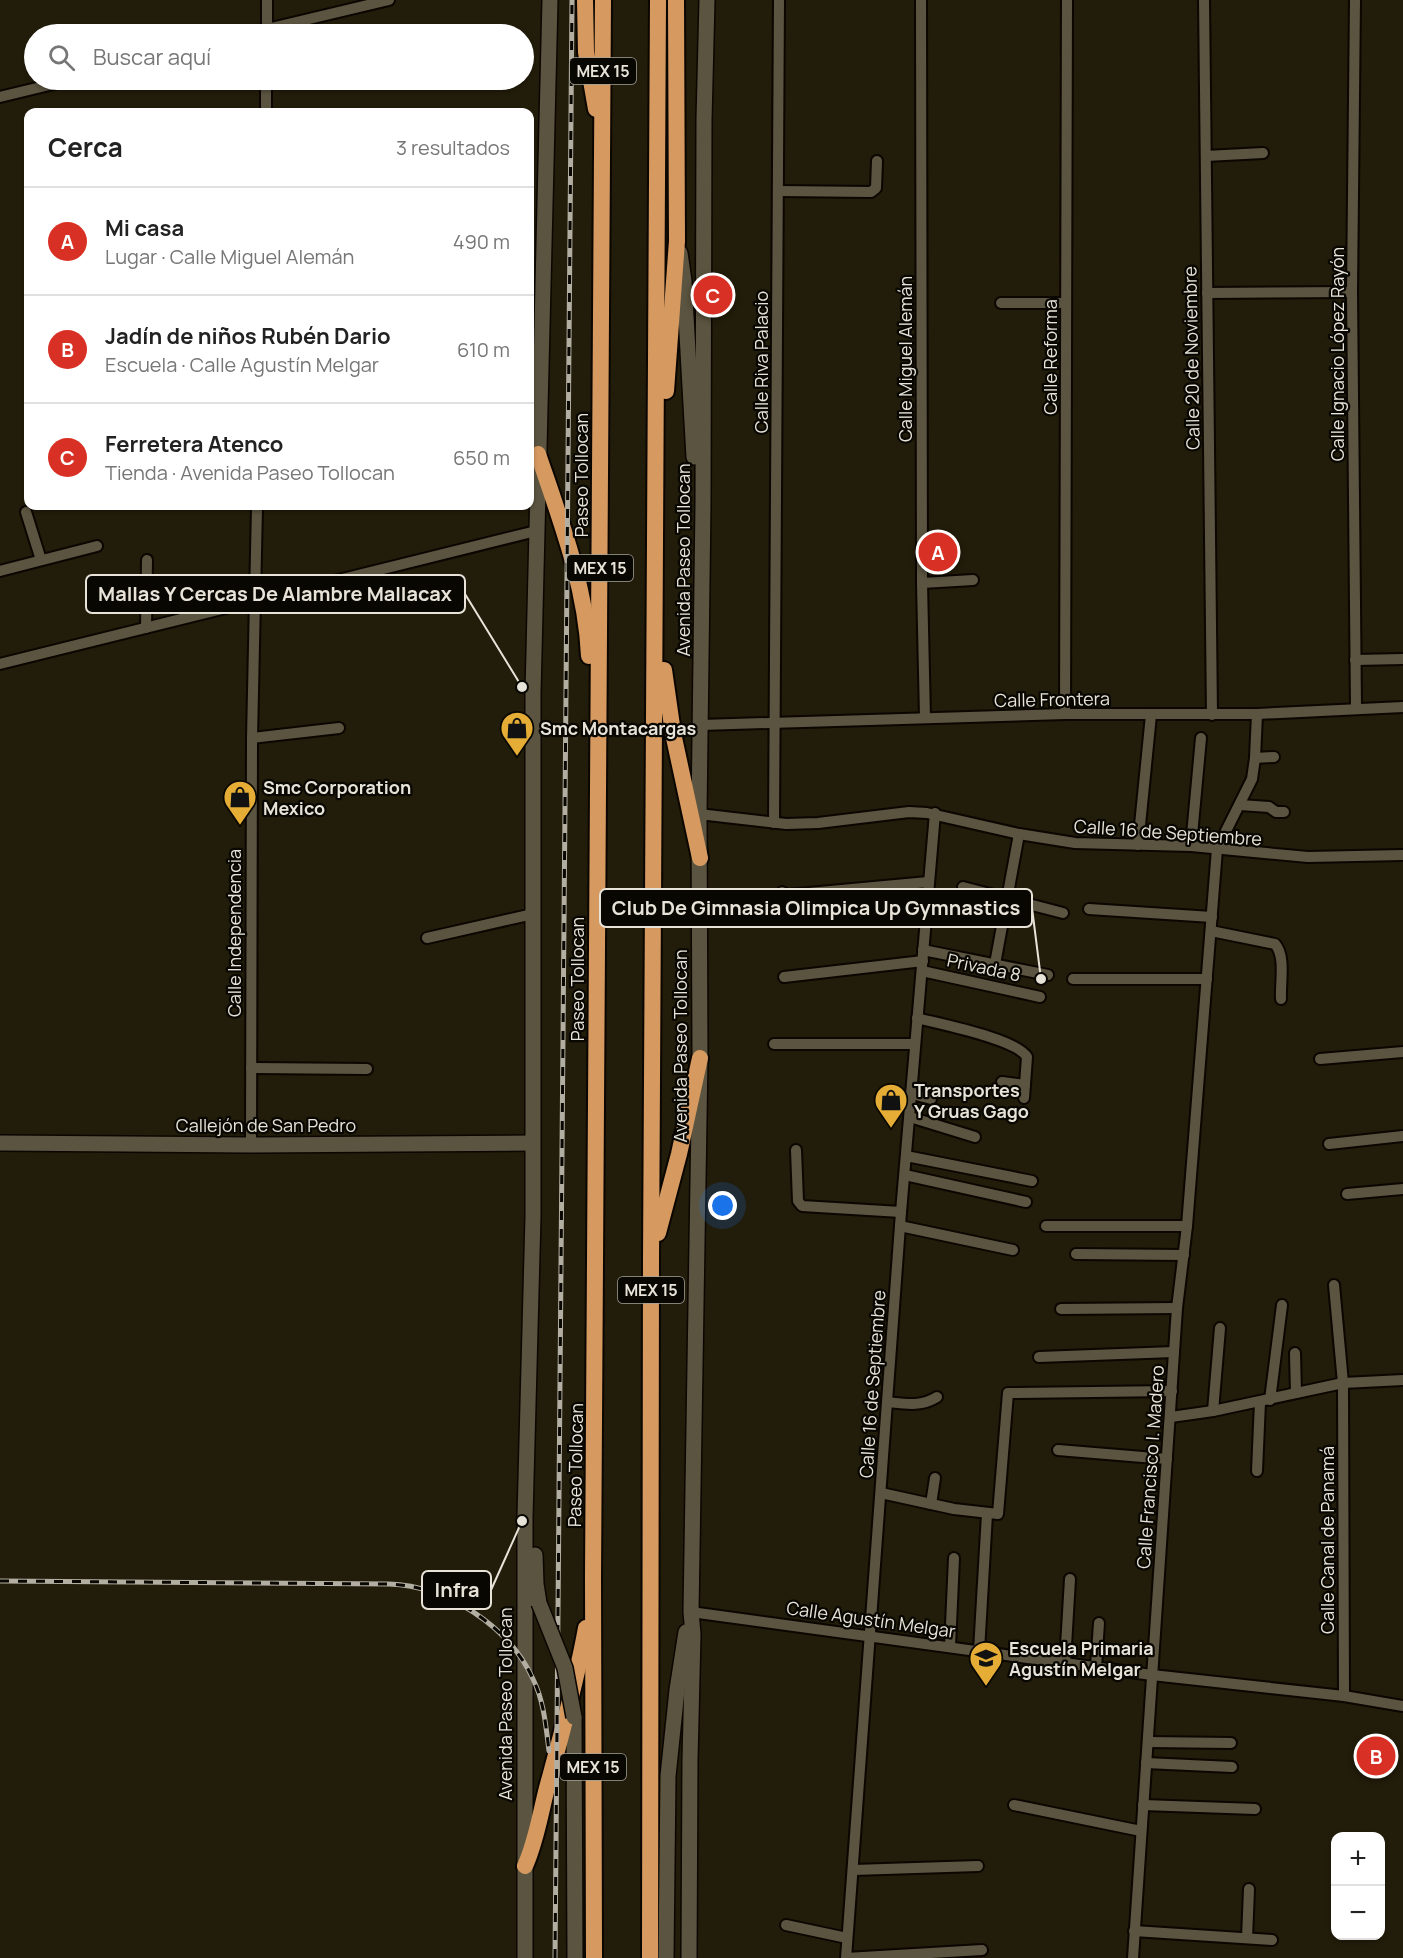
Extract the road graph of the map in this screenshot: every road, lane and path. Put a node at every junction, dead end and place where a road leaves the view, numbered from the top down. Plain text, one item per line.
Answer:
1 (267, 0) edge
2 (389, 0) edge
3 (541, 0) edge
4 (550, 0) edge
5 (585, 0) edge
6 (603, 0) edge
7 (658, 0) edge
8 (696, 0) edge
9 (707, 0) edge
10 (779, 0) edge
11 (921, 0) edge
12 (1067, 0) edge
13 (1204, 0) edge
14 (1355, 0) edge
15 (676, 8) edge
16 (267, 24) edge
17 (298, 24) edge
18 (29, 90) edge
19 (266, 90) edge
20 (0, 97) edge
21 (266, 108) edge
22 (704, 120) junction
23 (546, 128) junction
24 (603, 142) junction
25 (1263, 153) dead end
26 (1206, 156) junction
27 (877, 161) dead end
28 (778, 192) junction
29 (677, 241) junction
30 (1352, 292) junction
31 (1207, 293) junction
32 (1001, 303) dead end
33 (1066, 303) junction
34 (657, 451) junction
35 (538, 454) junction
36 (703, 503) junction
37 (257, 510) edge
38 (26, 512) dead end
39 (536, 531) junction
40 (97, 546) dead end
41 (41, 560) junction
42 (147, 560) dead end
43 (0, 571) edge
44 (973, 580) dead end
45 (922, 583) junction
46 (255, 602) junction
47 (656, 622) junction
48 (146, 628) junction
49 (1403, 659) edge
50 (1355, 660) junction
51 (0, 664) edge
52 (1403, 707) edge
53 (1356, 708) junction
54 (1065, 714) junction
55 (1257, 714) junction
56 (1151, 715) junction
57 (1212, 716) junction
58 (925, 718) junction
59 (775, 723) junction
60 (701, 725) junction
61 (339, 728) dead end
62 (252, 738) junction
63 (1201, 738) dead end
64 (1274, 757) dead end
65 (1255, 758) junction
66 (1240, 806) junction
67 (1284, 812) dead end
68 (598, 813) junction
69 (935, 813) junction
70 (699, 814) junction
71 (774, 823) junction
72 (1019, 834) junction
73 (1138, 845) junction
74 (1191, 846) junction
75 (1217, 849) junction
76 (1403, 855) edge
77 (700, 858) junction
78 (928, 882) junction
79 (963, 887) dead end
80 (782, 892) dead end
81 (1008, 900) junction
82 (1089, 909) dead end
83 (1063, 913) dead end
84 (533, 914) junction
85 (1212, 917) junction
86 (1211, 931) junction
87 (427, 938) dead end
88 (922, 961) junction
89 (995, 964) junction
90 (1048, 975) dead end
91 (784, 977) dead end
92 (1073, 978) dead end
93 (1208, 979) junction
94 (1040, 997) dead end
95 (1281, 999) dead end
96 (917, 1018) junction
97 (774, 1044) dead end
98 (915, 1044) junction
99 (1403, 1052) edge
100 (700, 1058) junction
101 (1320, 1059) dead end
102 (251, 1068) junction
103 (367, 1068) dead end
104 (1002, 1082) dead end
105 (1025, 1085) junction
106 (912, 1094) junction
107 (1024, 1098) dead end
108 (932, 1100) dead end
109 (910, 1118) junction
110 (1403, 1136) edge
111 (975, 1137) dead end
112 (0, 1143) edge
113 (532, 1143) junction
114 (1329, 1144) dead end
115 (251, 1145) junction
116 (796, 1150) dead end
117 (906, 1156) junction
118 (533, 1163) junction
119 (904, 1175) junction
120 (1032, 1180) dead end
121 (1403, 1189) edge
122 (1347, 1194) dead end
123 (1026, 1202) dead end
124 (901, 1212) junction
125 (900, 1226) junction
126 (1046, 1226) dead end
127 (1187, 1226) junction
128 (1013, 1250) dead end
129 (1076, 1254) dead end
130 (1184, 1256) junction
131 (651, 1260) junction
132 (1334, 1285) dead end
133 (1282, 1305) dead end
134 (1177, 1308) junction
135 (1061, 1309) dead end
136 (1220, 1329) dead end
137 (1174, 1352) junction
138 (1295, 1353) dead end
139 (1039, 1357) dead end
140 (1403, 1380) edge
141 (1343, 1383) junction
142 (1172, 1391) junction
143 (1296, 1393) junction
144 (937, 1396) dead end
145 (1265, 1401) junction
146 (888, 1402) junction
147 (1213, 1411) junction
148 (1171, 1417) junction
149 (1058, 1450) dead end
150 (1167, 1459) junction
151 (1257, 1471) dead end
152 (935, 1478) dead end
153 (881, 1493) junction
154 (931, 1504) junction
155 (987, 1514) junction
156 (954, 1558) dead end
157 (592, 1577) junction
158 (1070, 1579) dead end
159 (692, 1612) junction
160 (1099, 1623) dead end
161 (869, 1635) junction
162 (950, 1647) junction
163 (979, 1651) junction
164 (1065, 1663) junction
165 (1096, 1667) junction
166 (1152, 1675) junction
167 (1344, 1696) junction
168 (1403, 1706) edge
169 (1148, 1742) junction
170 (1231, 1743) dead end
171 (1146, 1763) junction
172 (1232, 1767) dead end
173 (1014, 1805) dead end
174 (1143, 1805) junction
175 (1255, 1809) dead end
176 (1142, 1831) junction
177 (525, 1866) junction
178 (978, 1866) dead end
179 (853, 1870) junction
180 (1249, 1889) dead end
181 (786, 1925) dead end
182 (1134, 1931) junction
183 (847, 1938) junction
184 (1247, 1938) junction
185 (1272, 1940) dead end
186 (982, 1950) dead end
187 (525, 1958) edge
188 (576, 1958) edge
189 (594, 1958) edge
190 (650, 1958) edge
191 (666, 1958) edge
192 (689, 1958) edge
193 (846, 1958) edge
194 (1132, 1958) edge

1 - 16 street
2 - 17 street
3 - 23 main road, Avenida Paseo Tollocan
4 - 23 main road, Avenida Paseo Tollocan
5 - 24 highway
6 - 24 highway, Paseo Tollocan / MEX 15
7 - 34 highway, MEX 15
8 - 22 main road, Avenida Paseo Tollocan
9 - 22 main road, Avenida Paseo Tollocan
10 - 28 street, Calle Riva Palacio
11 - 45 street, Calle Miguel Alemán
12 - 33 street, Calle Reforma
13 - 26 street, Calle 20 de Noviembre
14 - 30 street, Calle Ignacio López Rayón
15 - 29 highway
18 - 20 street
19 - 21 street
22 - 36 main road, Avenida Paseo Tollocan
23 - 35 main road, Avenida Paseo Tollocan
24 - 68 highway, Paseo Tollocan / MEX 15
25 - 26 street
26 - 31 street, Calle 20 de Noviembre
27 - 28 street
28 - 59 street, Calle Riva Palacio
29 - 34 highway
29 - 36 main road
30 - 31 street
30 - 50 street, Calle Ignacio López Rayón
31 - 57 street, Calle 20 de Noviembre
32 - 33 street
33 - 54 street, Calle Reforma
34 - 47 highway, MEX 15
35 - 39 main road, Avenida Paseo Tollocan
35 - 68 highway
36 - 60 main road, Avenida Paseo Tollocan
37 - 46 street, Calle Independencia
38 - 41 street
39 - 46 street
39 - 84 main road, Avenida Paseo Tollocan
40 - 41 street
41 - 43 street
42 - 48 street
44 - 45 street
45 - 58 street, Calle Miguel Alemán
46 - 48 street
46 - 62 street, Calle Independencia
47 - 77 highway
47 - 131 highway, MEX 15
48 - 51 street
49 - 50 street
50 - 53 street, Calle Ignacio López Rayón
52 - 53 street, Calle Frontera
53 - 55 street, Calle Frontera
54 - 56 street, Calle Frontera
54 - 58 street, Calle Frontera
55 - 57 street, Calle Frontera
55 - 65 street, Calle Francisco I. Madero
56 - 57 street, Calle Frontera
56 - 73 street
58 - 59 street, Calle Frontera
59 - 60 street, Calle Frontera
59 - 71 street, Calle Riva Palacio
60 - 70 main road, Avenida Paseo Tollocan
61 - 62 street
62 - 102 street, Calle Independencia
63 - 74 street
64 - 65 street
65 - 66 street, Calle Francisco I. Madero
66 - 67 street
66 - 75 street, Calle Francisco I. Madero
68 - 157 highway, Paseo Tollocan / MEX 15
69 - 71 street, Calle 16 de Septiembre
69 - 72 street, Calle 16 de Septiembre
69 - 78 street, Calle 16 de Septiembre
70 - 71 street, Calle 16 de Septiembre
70 - 77 main road, Avenida Paseo Tollocan
72 - 73 street, Calle 16 de Septiembre
72 - 81 street
73 - 74 street, Calle 16 de Septiembre
74 - 75 street, Calle 16 de Septiembre
75 - 76 street, Calle 16 de Septiembre
75 - 85 street, Calle Francisco I. Madero
77 - 100 main road, Avenida Paseo Tollocan
78 - 80 street
78 - 88 street, Calle 16 de Septiembre
79 - 81 street
81 - 83 street
81 - 89 street
82 - 85 street
84 - 87 street
84 - 113 main road, Avenida Paseo Tollocan
85 - 86 street, Calle Francisco I. Madero
86 - 93 street, Calle Francisco I. Madero
86 - 95 street
88 - 89 street
88 - 91 street
88 - 94 street, Privada 8
88 - 96 street, Calle 16 de Septiembre
89 - 90 street
92 - 93 street
93 - 127 street, Calle Francisco I. Madero
96 - 98 street, Calle 16 de Septiembre
96 - 105 street
97 - 98 street
98 - 106 street, Calle 16 de Septiembre
99 - 101 street
100 - 131 highway
100 - 159 main road, Avenida Paseo Tollocan
102 - 103 street
102 - 115 street, Calle Independencia
104 - 105 street
105 - 107 street
106 - 108 street
106 - 109 street, Calle 16 de Septiembre
109 - 111 street
109 - 117 street, Calle 16 de Septiembre
110 - 114 street
112 - 115 main road, Callejón de San Pedro
113 - 115 main road, Callejón de San Pedro
113 - 118 main road, Avenida Paseo Tollocan
116 - 124 street
117 - 119 street, Calle 16 de Septiembre
117 - 120 street
118 - 177 main road, Avenida Paseo Tollocan
118 - 188 main road, Avenida Paseo Tollocan, bridge
119 - 123 street
119 - 124 street, Calle 16 de Septiembre
121 - 122 street
124 - 125 street, Calle 16 de Septiembre
125 - 128 street
125 - 146 street, Calle 16 de Septiembre
126 - 127 street
127 - 130 street, Calle Francisco I. Madero
129 - 130 street
130 - 134 street, Calle Francisco I. Madero
131 - 190 highway, MEX 15
132 - 141 street, Calle Canal de Panamá
133 - 145 street
134 - 135 street
134 - 137 street, Calle Francisco I. Madero
136 - 147 street
137 - 139 street
137 - 142 street, Calle Francisco I. Madero
138 - 143 street
140 - 141 street
141 - 143 street
141 - 167 street, Calle Canal de Panamá
142 - 148 street, Calle Francisco I. Madero
142 - 155 street
143 - 145 street
144 - 146 street
145 - 147 street
145 - 151 street
146 - 153 street, Calle 16 de Septiembre
147 - 148 street
148 - 150 street, Calle Francisco I. Madero
149 - 150 street
150 - 166 street, Calle Francisco I. Madero
152 - 154 street
153 - 154 street
153 - 161 street, Calle 16 de Septiembre
154 - 155 street
155 - 163 street
156 - 162 street
157 - 177 highway
157 - 189 highway, Paseo Tollocan / MEX 15
158 - 164 street
159 - 161 street, Calle Agustín Melgar
159 - 191 main road, Avenida Paseo Tollocan
159 - 192 main road, Avenida Paseo Tollocan
160 - 165 street
161 - 162 street, Calle Agustín Melgar
161 - 179 street, Calle 16 de Septiembre
162 - 163 street, Calle Agustín Melgar
163 - 164 street, Calle Agustín Melgar
164 - 165 street, Calle Agustín Melgar
165 - 166 street, Calle Agustín Melgar
166 - 167 street, Calle Agustín Melgar
166 - 169 street, Calle Francisco I. Madero
167 - 168 street, Calle Agustín Melgar
169 - 170 street
169 - 171 street, Calle Francisco I. Madero
171 - 172 street
171 - 174 street, Calle Francisco I. Madero
173 - 176 street
174 - 175 street
174 - 176 street, Calle Francisco I. Madero
176 - 182 street, Calle Francisco I. Madero
177 - 187 main road, Avenida Paseo Tollocan
178 - 179 street
179 - 183 street, Calle 16 de Septiembre
180 - 184 street
181 - 183 street
182 - 184 street
182 - 194 street, Calle Francisco I. Madero
183 - 193 street, Calle 16 de Septiembre
184 - 185 street
186 - 193 street

